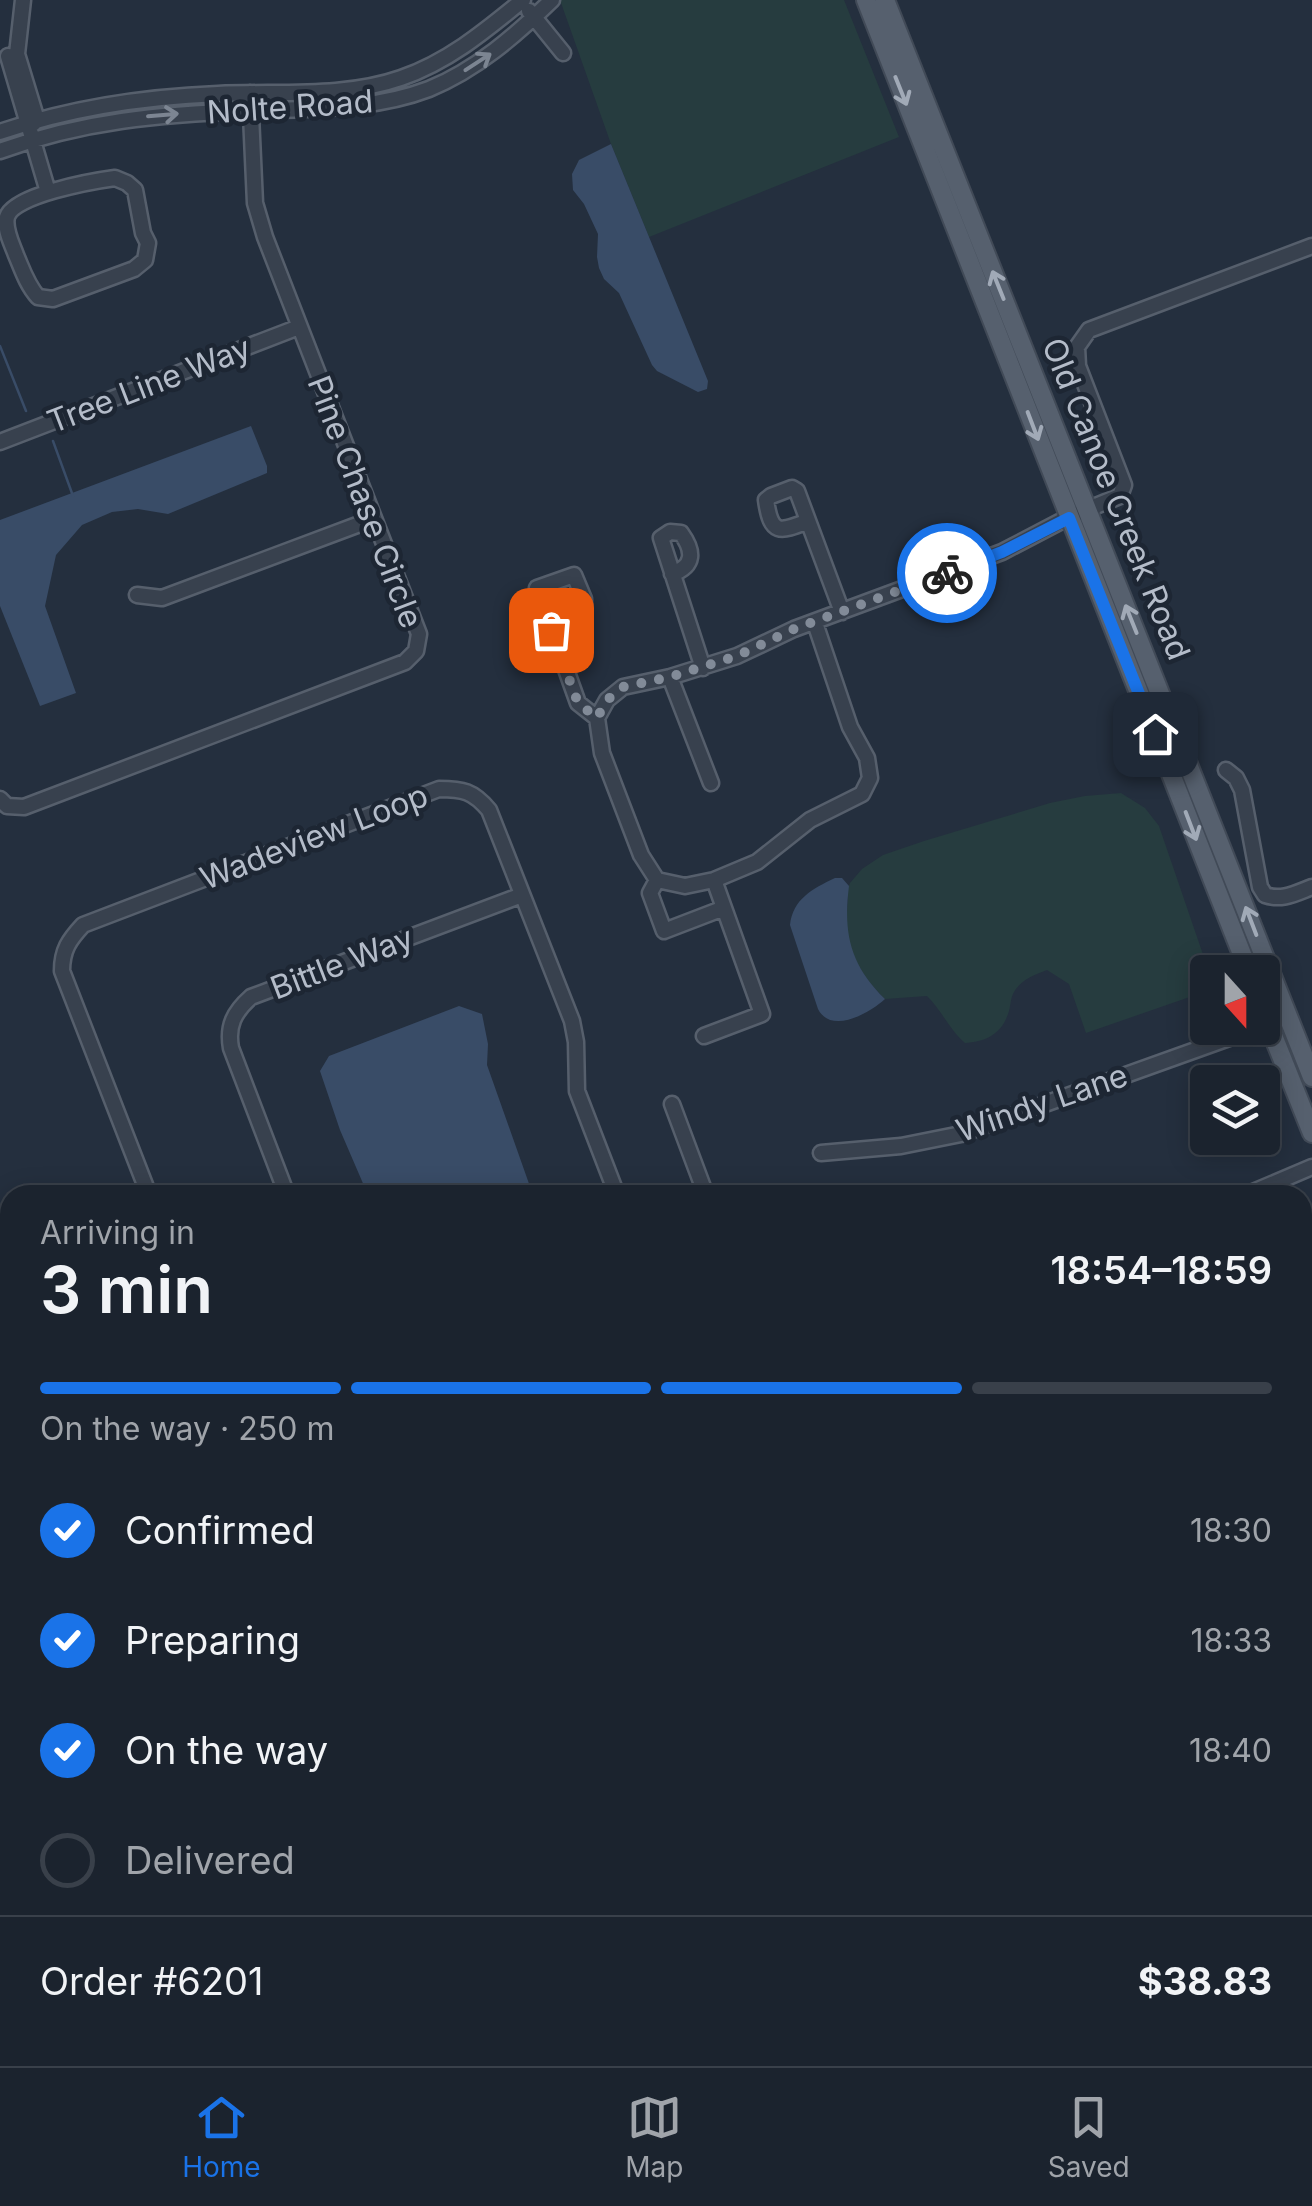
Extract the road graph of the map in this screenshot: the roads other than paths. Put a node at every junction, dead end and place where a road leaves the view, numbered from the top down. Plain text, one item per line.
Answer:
1 (24, 0) edge
2 (552, 0) edge
3 (866, 0) edge
4 (886, 0) edge
5 (522, 1) edge
6 (536, 16) junction
7 (563, 53) dead end
8 (7, 56) edge
9 (250, 93) junction
10 (250, 111) junction
11 (29, 123) junction
12 (0, 132) edge
13 (51, 134) junction
14 (0, 143) edge
15 (0, 151) edge
16 (41, 154) junction
17 (52, 191) junction
18 (1312, 246) edge
19 (299, 328) junction
20 (1005, 329) junction
21 (0, 442) edge
22 (1088, 510) junction
23 (1069, 518) junction
24 (373, 519) junction
25 (808, 521) dead end
26 (672, 574) junction
27 (137, 595) dead end
28 (842, 612) junction
29 (815, 622) junction
30 (551, 630) dead end
31 (703, 668) junction
32 (670, 677) junction
33 (597, 718) junction
34 (1226, 770) dead end
35 (710, 783) dead end
36 (0, 799) edge
37 (657, 880) junction
38 (714, 880) junction
39 (1312, 887) edge
40 (522, 895) junction
41 (724, 908) junction
42 (1242, 955) edge
43 (1288, 1016) junction
44 (1280, 1018) edge
45 (704, 1036) dead end
46 (1199, 1045) edge
47 (1273, 1045) edge
48 (1312, 1077) edge
49 (672, 1104) dead end
50 (1312, 1134) edge
51 (821, 1153) dead end
52 (1312, 1168) edge
53 (145, 1185) edge
54 (284, 1185) edge
55 (614, 1185) edge
56 (702, 1185) edge
57 (1270, 1185) edge

1 - 8 street
2 - 6 street, Nolte Road
3 -> 20 main road, Old Canoe Creek Road
20 -> 4 main road, Old Canoe Creek Road
5 - 6 street
5 - 9 street, Nolte Road
6 - 7 street
10 -> 6 street, Nolte Road
8 - 11 street
9 - 10 street, Pine Chase Circle
9 - 11 street, Nolte Road
13 -> 10 street, Nolte Road
10 - 19 street, Pine Chase Circle
11 - 12 street, Nolte Road
11 - 13 street, Nolte Road
11 - 14 street
11 - 15 street, Nolte Road
11 - 16 street
13 - 16 street
16 - 17 street
17 - 17 street
18 - 22 street
19 - 21 street, Tree Line Way
19 - 24 street, Pine Chase Circle
20 - 22 main road, Old Canoe Creek Road
20 -> 23 main road, Old Canoe Creek Road
22 - 23 street
43 -> 22 main road, Old Canoe Creek Road
23 - 28 street
23 -> 42 main road, Old Canoe Creek Road
24 - 27 street
24 - 36 street, Pine Chase Circle
25 - 28 street
26 - 26 street
26 - 31 street
28 - 29 street
29 - 31 street
29 - 38 street
30 - 33 street
31 - 32 street
32 - 33 street
32 - 35 street
33 - 37 street
34 - 39 street
37 - 38 street
37 - 41 street
38 - 41 street
40 - 53 street, Wadeview Loop
40 - 54 street, Bittle Way
40 - 55 street, Wadeview Loop
41 - 45 street
43 - 44 street, Windy Lane
43 - 48 main road, Old Canoe Creek Road
46 - 51 street, Windy Lane
47 - 50 main road
49 - 56 street
52 - 57 street

